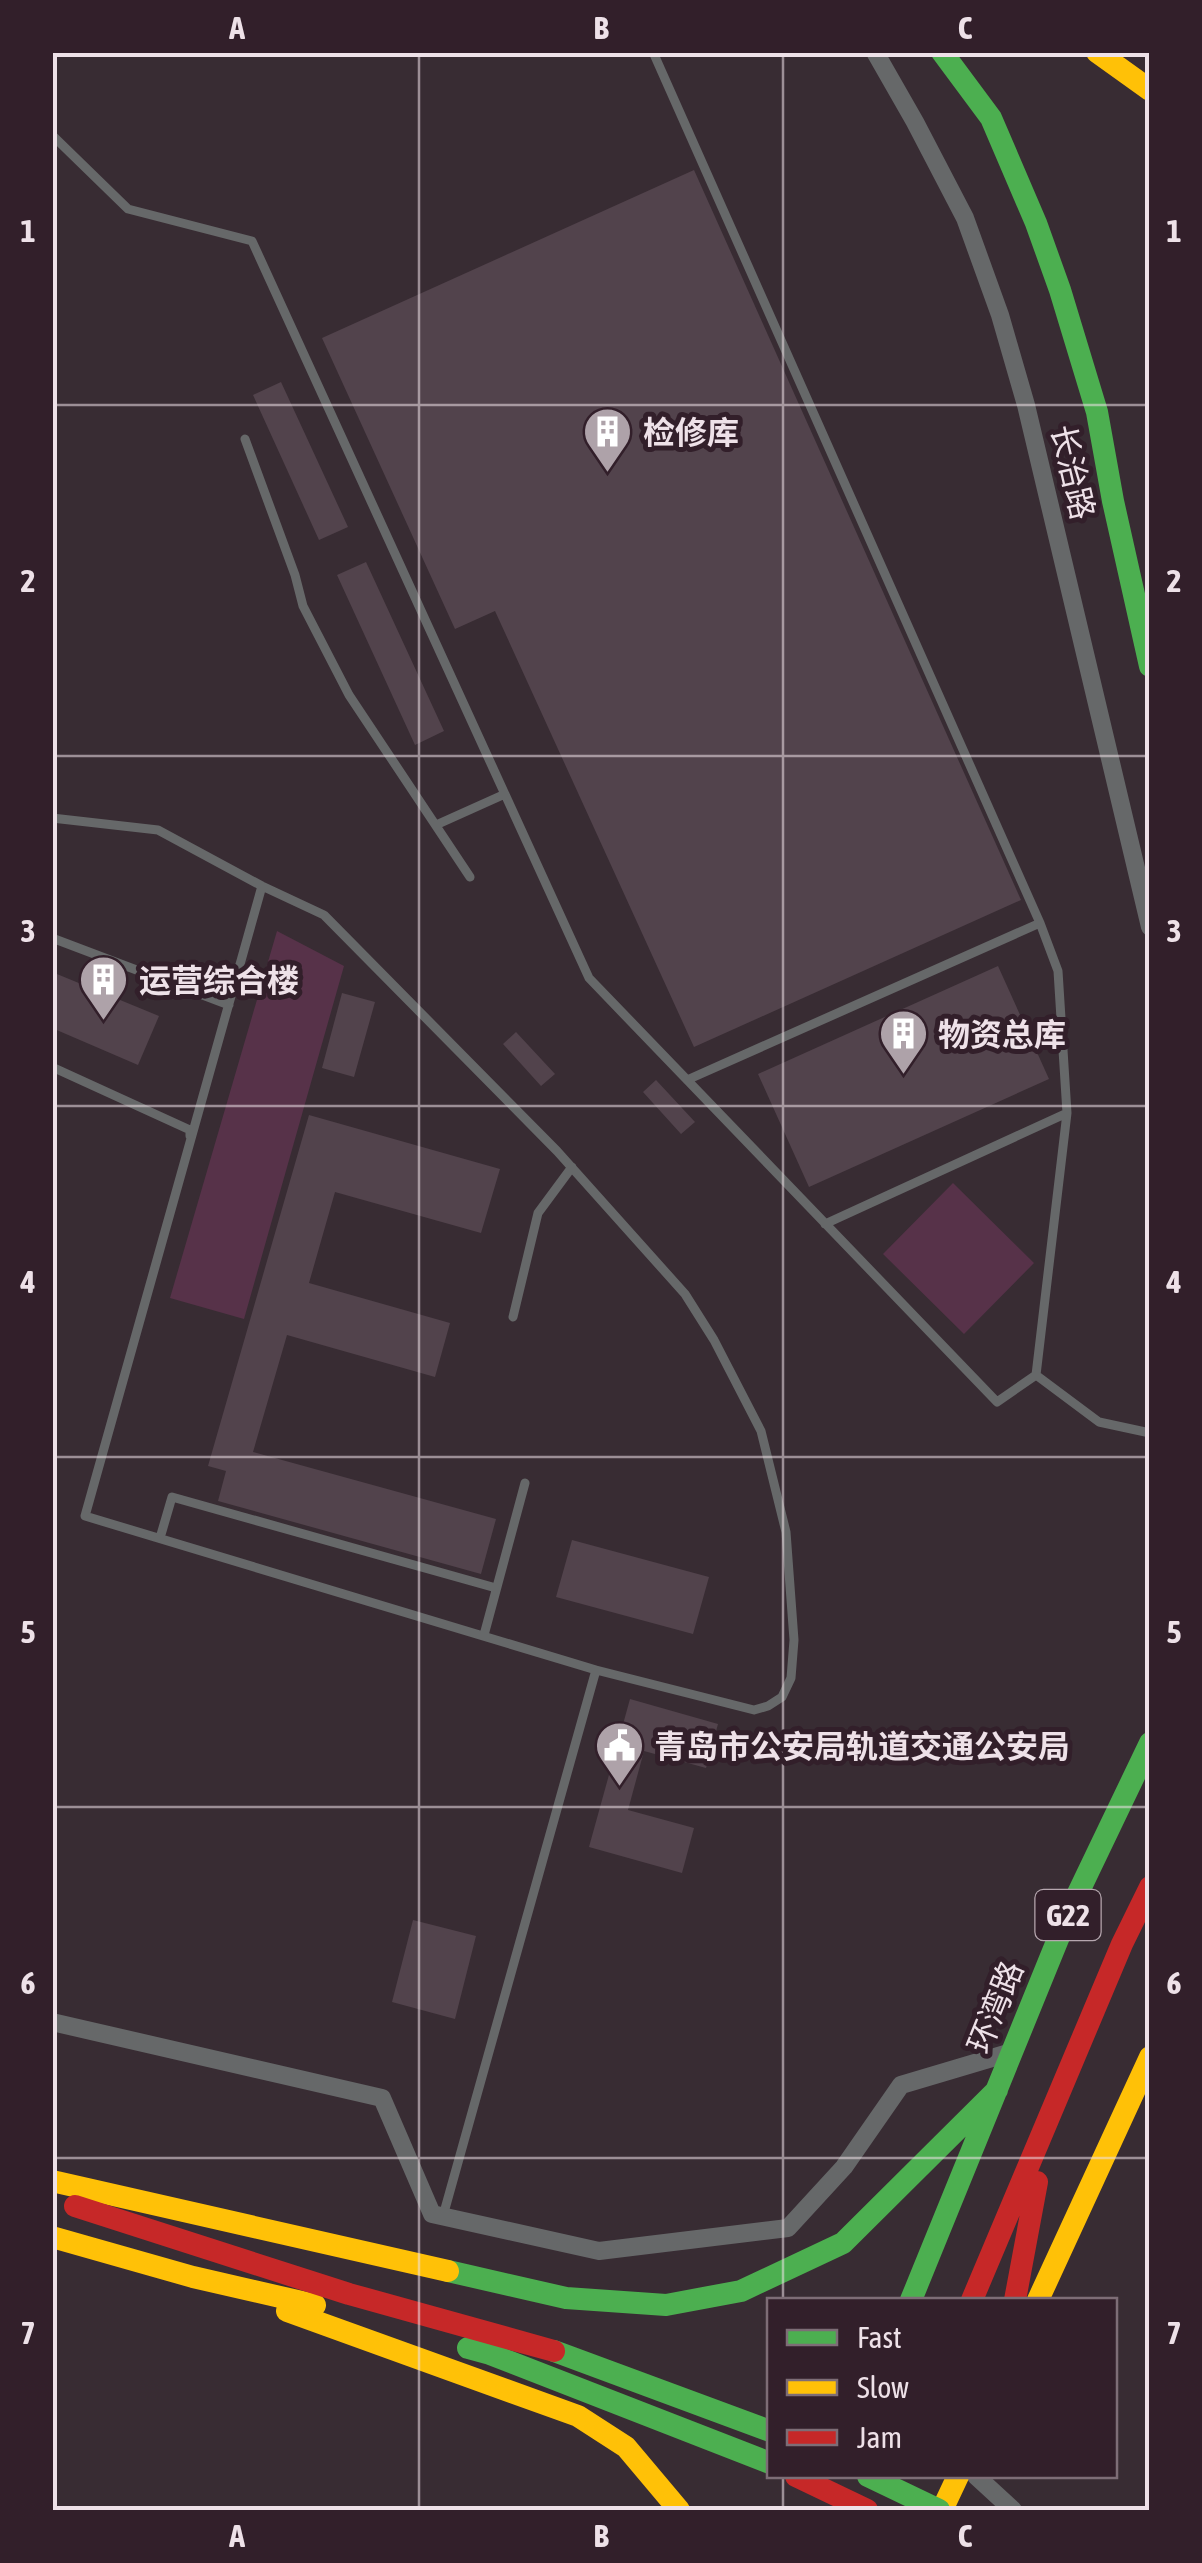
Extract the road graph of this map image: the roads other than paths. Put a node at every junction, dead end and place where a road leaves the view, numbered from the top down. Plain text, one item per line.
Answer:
1 (653, 52) edge
2 (874, 52) edge
3 (942, 52) edge
4 (1097, 52) edge
5 (1150, 90) edge
6 (55, 142) edge
7 (245, 439) dead end
8 (1150, 666) edge
9 (505, 794) junction
10 (52, 818) edge
11 (436, 825) junction
12 (470, 877) dead end
13 (262, 886) junction
14 (1040, 922) junction
15 (1150, 928) edge
16 (52, 938) edge
17 (229, 1005) junction
18 (52, 1067) edge
19 (687, 1080) junction
20 (1067, 1113) junction
21 (190, 1144) junction
22 (572, 1167) junction
23 (826, 1224) junction
24 (513, 1318) dead end
25 (1036, 1376) junction
26 (1150, 1433) edge
27 (524, 1483) dead end
28 (160, 1538) junction
29 (496, 1588) junction
30 (484, 1635) junction
31 (596, 1670) junction
32 (1150, 1744) edge
33 (1150, 1887) edge
34 (52, 2022) edge
35 (1012, 2052) junction
36 (1150, 2057) edge
37 (997, 2090) junction
38 (1048, 2120) junction
39 (52, 2181) edge
40 (52, 2196) edge
41 (442, 2216) junction
42 (52, 2237) edge
43 (52, 2248) edge
44 (193, 2277) junction
45 (913, 2298) edge
46 (973, 2298) edge
47 (1015, 2298) edge
48 (1039, 2298) edge
49 (767, 2430) edge
50 (767, 2462) edge
51 (800, 2478) edge
52 (839, 2478) edge
53 (872, 2478) edge
54 (897, 2478) edge
55 (957, 2478) edge
56 (978, 2478) edge
57 (679, 2510) edge
58 (826, 2510) edge
59 (868, 2510) edge
60 (884, 2510) edge
61 (941, 2510) edge
62 (1013, 2510) edge

1 - 14 lane
2 - 15 street, 长治路
3 - 8 main road
4 - 5 main road
6 - 9 lane
7 - 11 lane
9 - 11 lane
9 - 19 lane
10 - 13 lane
11 - 12 lane
13 - 17 lane
13 - 22 lane
14 - 19 lane
14 - 20 lane
16 - 17 lane
17 - 21 lane
18 - 21 lane
19 - 23 lane
20 - 23 lane
20 - 25 lane
21 - 28 lane
22 - 24 lane
22 - 31 lane
23 - 25 lane
25 - 26 lane
27 - 29 lane
28 - 29 lane
28 - 30 lane
29 - 30 lane
30 - 31 lane
31 - 41 lane
32 - 35 main road, 环湾路 / G22
33 - 38 main road, G22
34 - 41 street
35 - 37 main road, 环湾路 / G22
35 - 41 street
36 - 48 main road
37 - 39 main road
37 - 45 main road, 环湾路 / G22
38 - 46 main road, G22
38 - 47 main road
40 - 49 main road
42 - 44 main road
43 - 44 main road
44 - 50 main road
44 - 57 main road
51 - 59 main road, bridge
52 - 58 main road
53 - 61 main road, bridge
54 - 60 main road
55 - 61 main road
56 - 62 street

